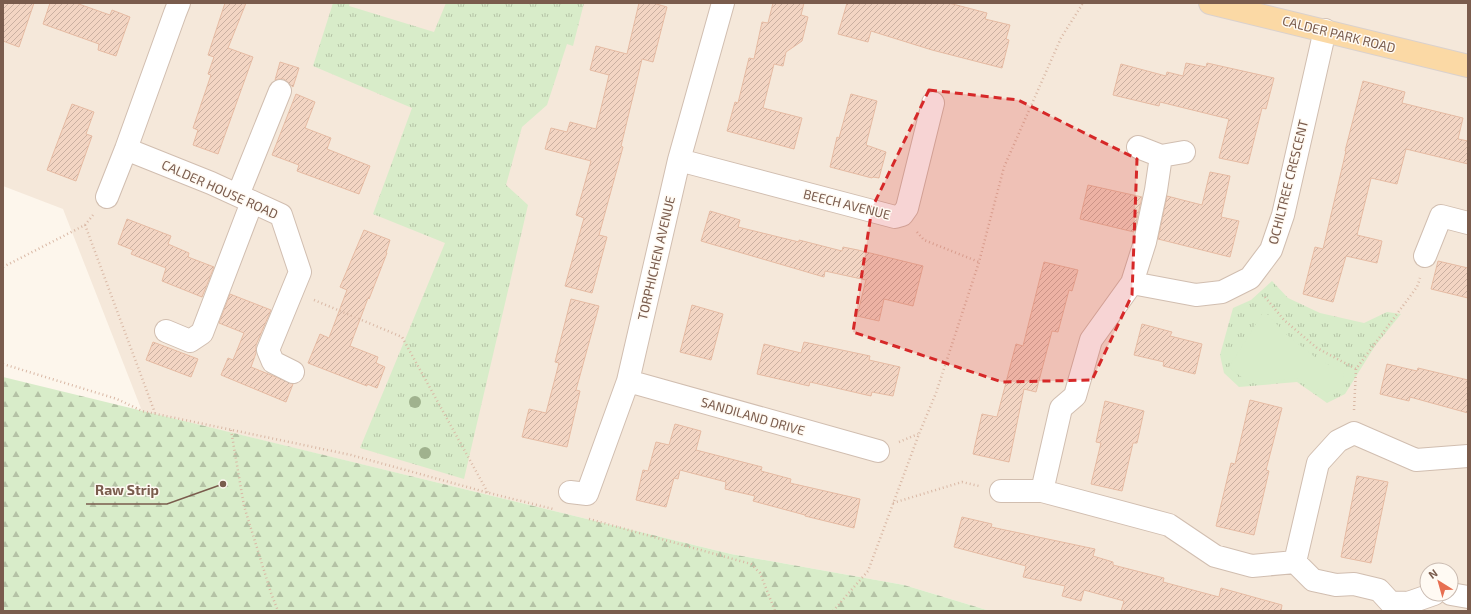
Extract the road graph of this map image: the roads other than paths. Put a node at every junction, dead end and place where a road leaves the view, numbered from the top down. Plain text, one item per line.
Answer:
1 (180, 3) edge
2 (722, 3) edge
3 (1210, 3) edge
4 (1325, 30) junction
5 (1468, 66) edge
6 (280, 91) dead end
7 (933, 103) dead end
8 (1138, 147) dead end
9 (126, 148) junction
10 (1184, 152) dead end
11 (1160, 156) junction
12 (679, 160) junction
13 (107, 198) road end
14 (245, 199) junction
15 (1468, 222) edge
16 (1425, 256) road end
17 (1132, 282) junction
18 (166, 330) dead end
19 (293, 372) dead end
20 (628, 381) junction
21 (878, 451) dead end
22 (1468, 456) edge
23 (1001, 491) road end
24 (1042, 491) junction
25 (570, 492) dead end
26 (1295, 562) junction
27 (1419, 599) edge
28 (1388, 606) edge

1 - 9 street
2 - 12 street, TORPHICHEN AVENUE
3 - 4 main road, CALDER PARK ROAD
4 - 5 main road, CALDER PARK ROAD
4 - 17 street, OCHILTREE CRESCENT
6 - 14 street
7 - 12 street, BEECH AVENUE
8 - 11 street
9 - 13 street
9 - 14 street, CALDER HOUSE ROAD
10 - 11 street
11 - 17 street
12 - 20 street, TORPHICHEN AVENUE
14 - 18 street
14 - 19 street, CALDER HOUSE ROAD
15 - 16 street
17 - 24 street
20 - 21 street, SANDILAND DRIVE
20 - 25 street, TORPHICHEN AVENUE
22 - 26 street
23 - 24 street
24 - 26 street
26 - 28 street
27 - 28 street

